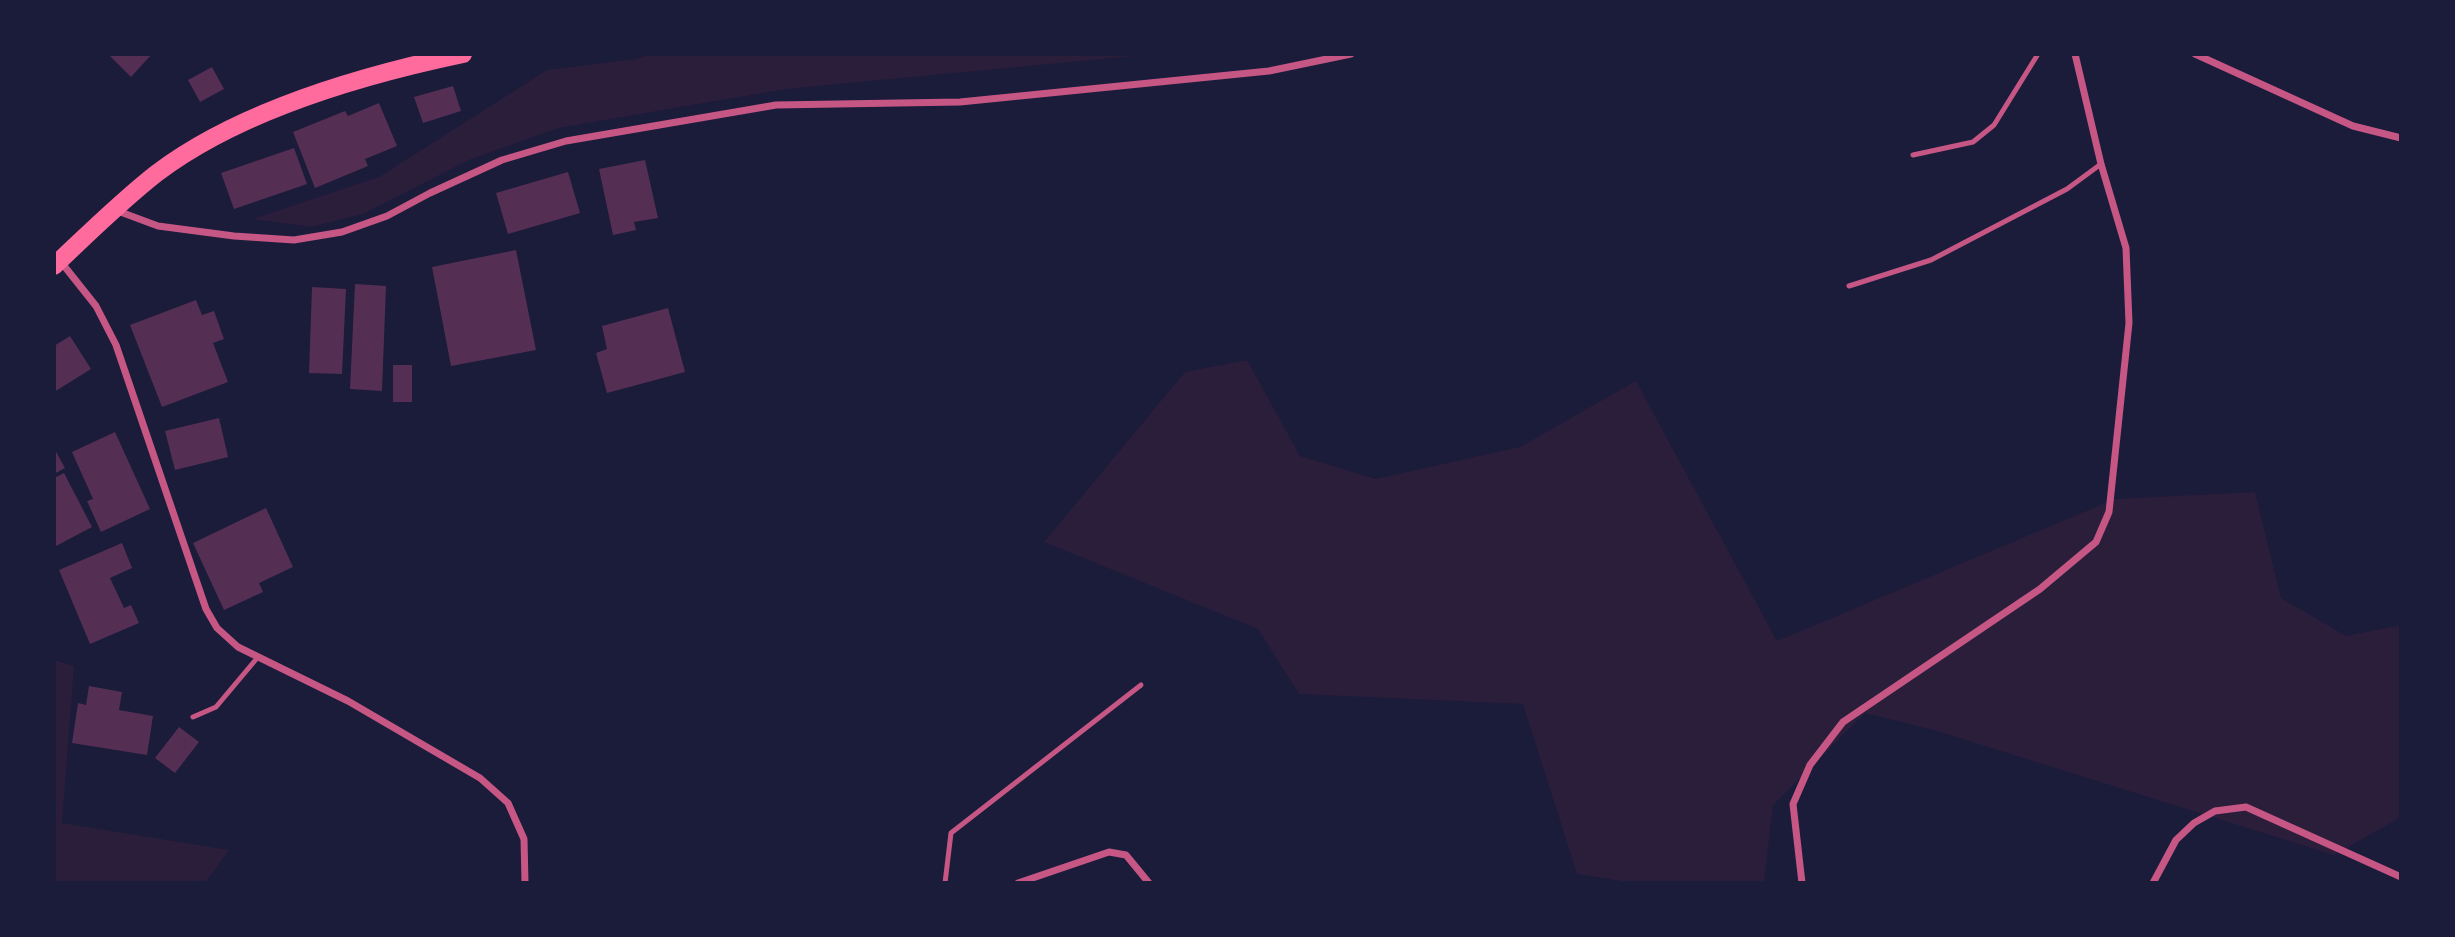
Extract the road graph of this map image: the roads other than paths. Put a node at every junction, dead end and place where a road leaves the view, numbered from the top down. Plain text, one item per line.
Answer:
1 (463, 54) edge
2 (1351, 54) edge
3 (2038, 54) edge
4 (2076, 54) edge
5 (2194, 54) edge
6 (2401, 138) edge
7 (1913, 155) dead end
8 (2101, 164) junction
9 (114, 210) junction
10 (57, 263) edge
11 (1849, 286) dead end
12 (258, 657) junction
13 (1141, 685) dead end
14 (193, 717) dead end
15 (2401, 877) edge
16 (525, 883) edge
17 (945, 883) edge
18 (1018, 883) edge
19 (1149, 883) edge
20 (1802, 883) edge
21 (2153, 883) edge

1 - 9 main road
2 - 9 street
3 - 7 lane
4 - 8 street
5 - 6 street
8 - 11 lane
8 - 20 street
9 - 10 main road
10 - 12 street
12 - 14 lane
12 - 16 street
13 - 17 lane
15 - 21 street
18 - 19 street

